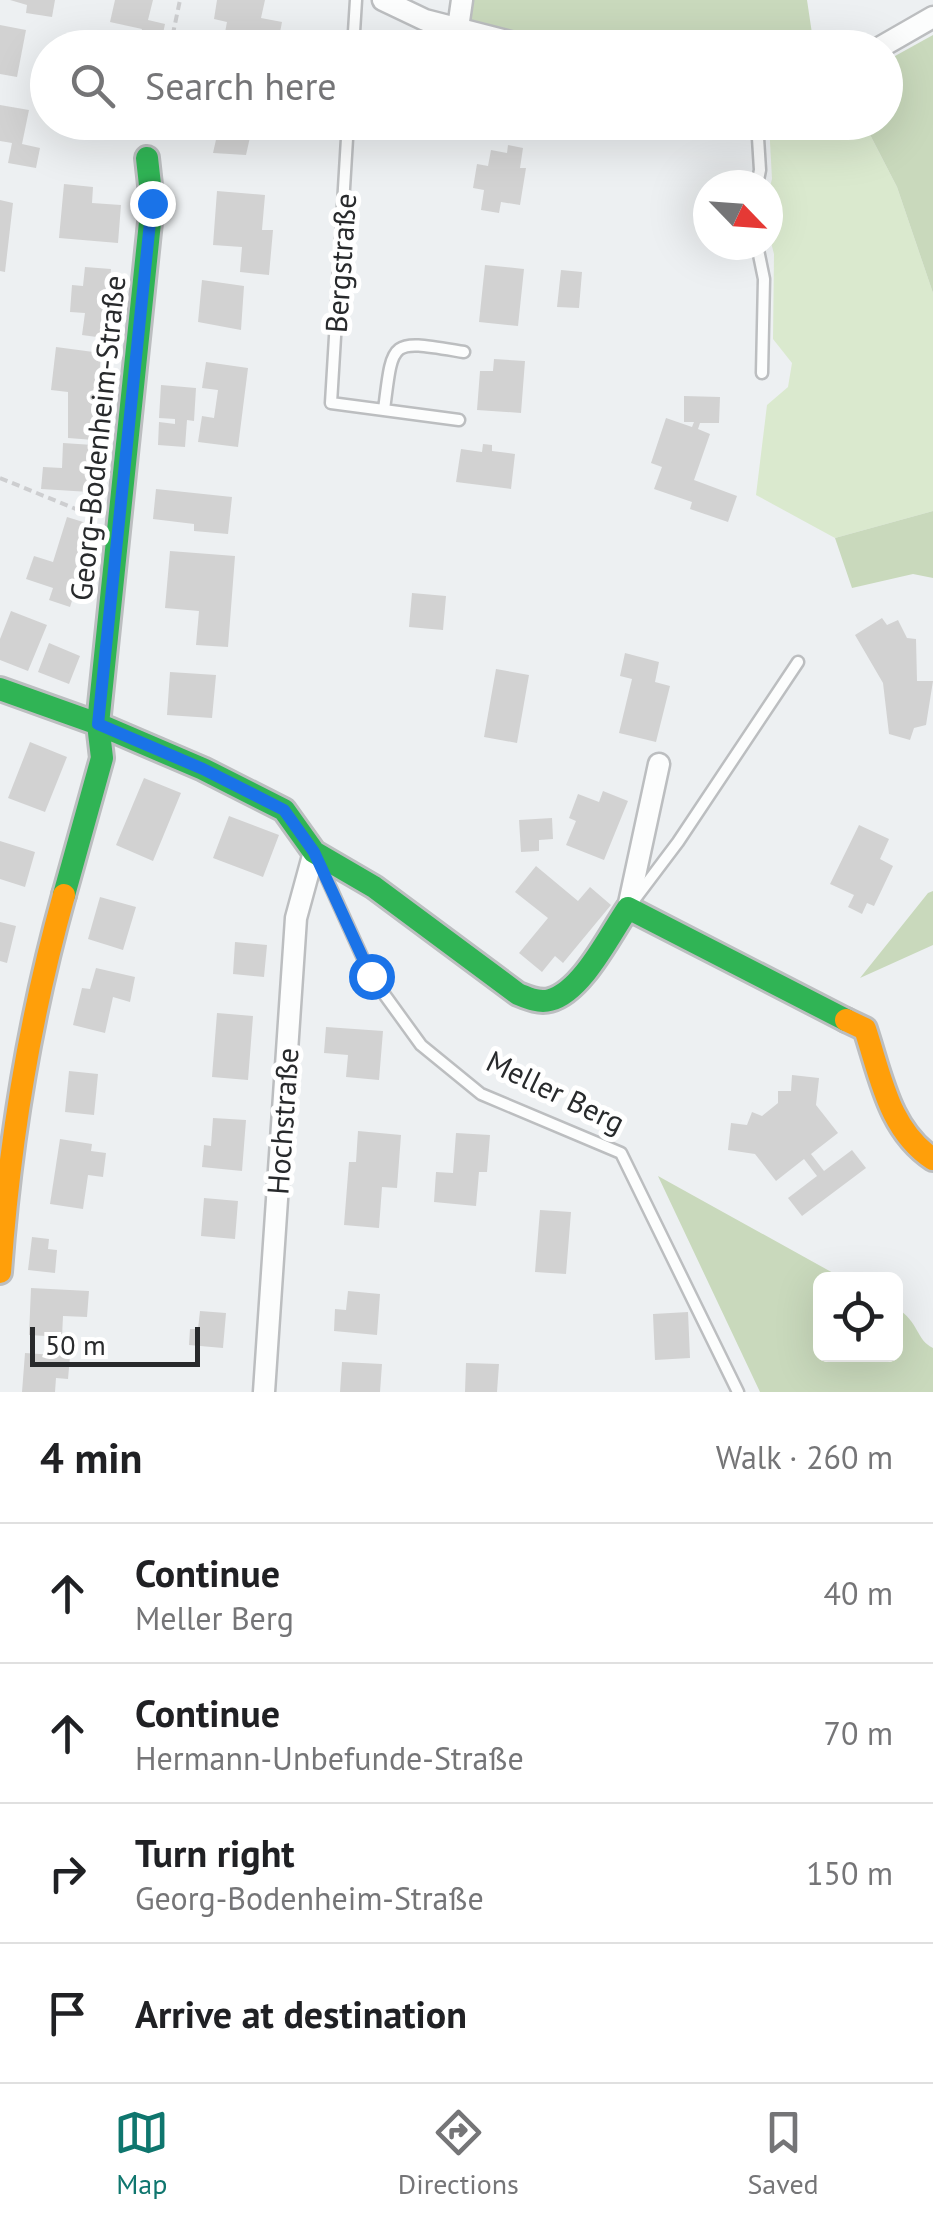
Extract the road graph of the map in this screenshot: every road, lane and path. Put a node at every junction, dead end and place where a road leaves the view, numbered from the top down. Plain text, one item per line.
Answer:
1 (180, 0) edge
2 (356, 0) edge
3 (382, 0) edge
4 (462, 0) edge
5 (933, 17) edge
6 (458, 28) junction
7 (174, 30) edge
8 (354, 30) edge
9 (466, 30) edge
10 (903, 34) edge
11 (347, 140) edge
12 (758, 140) edge
13 (146, 158) dead end
14 (760, 170) edge
15 (760, 260) edge
16 (464, 352) dead end
17 (762, 372) dead end
18 (384, 410) junction
19 (460, 420) dead end
20 (0, 478) edge
21 (117, 525) junction
22 (798, 662) dead end
23 (0, 688) edge
24 (98, 724) junction
25 (659, 764) dead end
26 (314, 852) junction
27 (628, 908) junction
28 (933, 1159) edge
29 (0, 1272) edge
30 (264, 1392) edge
31 (738, 1392) edge

1 - 7 path
2 - 8 lane
3 - 6 street
4 - 6 street
5 - 10 street
6 - 9 street
11 - 18 lane, Bergstraße
12 - 14 lane
13 - 21 street, Georg-Bodenheim-Straße
15 - 17 lane
16 - 18 lane
18 - 19 lane
20 - 21 path
21 - 24 street, Georg-Bodenheim-Straße
22 - 27 lane
23 - 24 street
24 - 26 street
24 - 29 street, Georg-Bodenheim-Straße
25 - 27 street
26 - 27 street
26 - 30 street, Hochstraße
26 - 31 lane, Meller Berg
27 - 28 street

